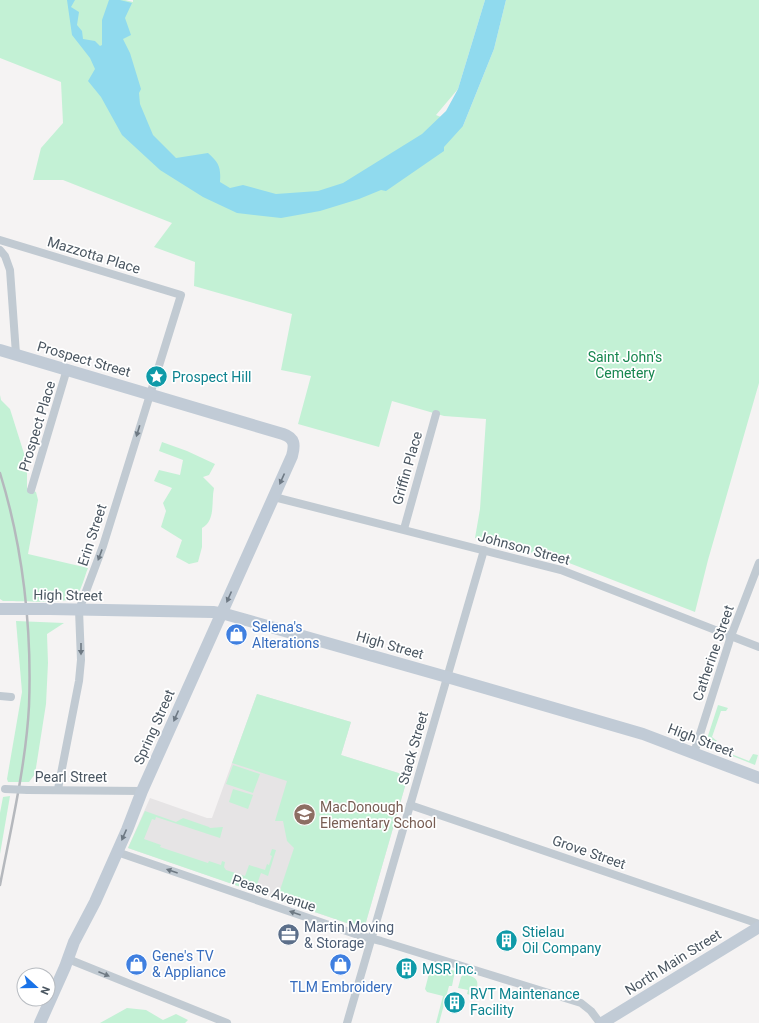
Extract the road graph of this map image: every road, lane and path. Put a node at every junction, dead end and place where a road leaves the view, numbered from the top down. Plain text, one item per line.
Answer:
1 (0, 240) edge
2 (0, 250) edge
3 (181, 295) joint
4 (0, 350) edge
5 (16, 354) junction
6 (67, 369) junction
7 (150, 394) junction
8 (436, 414) dead end
9 (293, 442) joint
10 (31, 490) dead end
11 (274, 496) junction
12 (404, 529) junction
13 (484, 550) junction
14 (759, 563) edge
15 (0, 608) edge
16 (79, 610) junction
17 (221, 614) junction
18 (731, 636) junction
19 (759, 648) edge
20 (447, 676) junction
21 (0, 696) edge
22 (11, 698) dead end
23 (694, 753) junction
24 (759, 778) edge
25 (3, 789) edge
26 (58, 789) junction
27 (142, 791) junction
28 (410, 805) junction
29 (117, 852) junction
30 (759, 925) edge
31 (372, 938) junction
32 (68, 959) junction
33 (40, 1023) edge
34 (227, 1023) edge
35 (347, 1023) edge
36 (601, 1023) edge

1 - 3 street, Mazzotta Place
2 - 5 street
3 - 7 street, Erin Street
4 - 5 street, Prospect Street
5 - 6 street, Prospect Street
6 - 7 street, Prospect Street
6 - 10 street, Prospect Place
7 - 9 street, Prospect Street
7 -> 16 street, Erin Street
8 - 12 street, Griffin Place
9 -> 11 street, Spring Street
11 - 12 street, Johnson Street
11 -> 17 street, Spring Street
12 - 13 street, Johnson Street
13 - 18 street, Johnson Street
13 - 20 street, Stack Street
14 - 18 street, Catherine Street
15 - 16 street, High Street, bridge
16 - 17 street, High Street
16 -> 26 street, Erin Street
17 - 20 street, High Street
17 -> 27 street, Spring Street
18 - 19 street, Johnson Street
18 - 23 street, Catherine Street
20 - 23 street, High Street
20 - 28 street, Stack Street
21 - 22 street
23 - 24 street, High Street
25 - 26 street, Pearl Street, bridge
26 - 27 street, Pearl Street
27 -> 29 street, Spring Street
28 - 30 street, Grove Street
28 - 31 street, Stack Street
31 -> 29 street, Pease Avenue
29 - 32 street, Spring Street
30 - 36 street, North Main Street
31 - 35 street, Stack Street
31 - 36 street, Pease Avenue
32 - 33 street, Spring Street
32 -> 34 street

